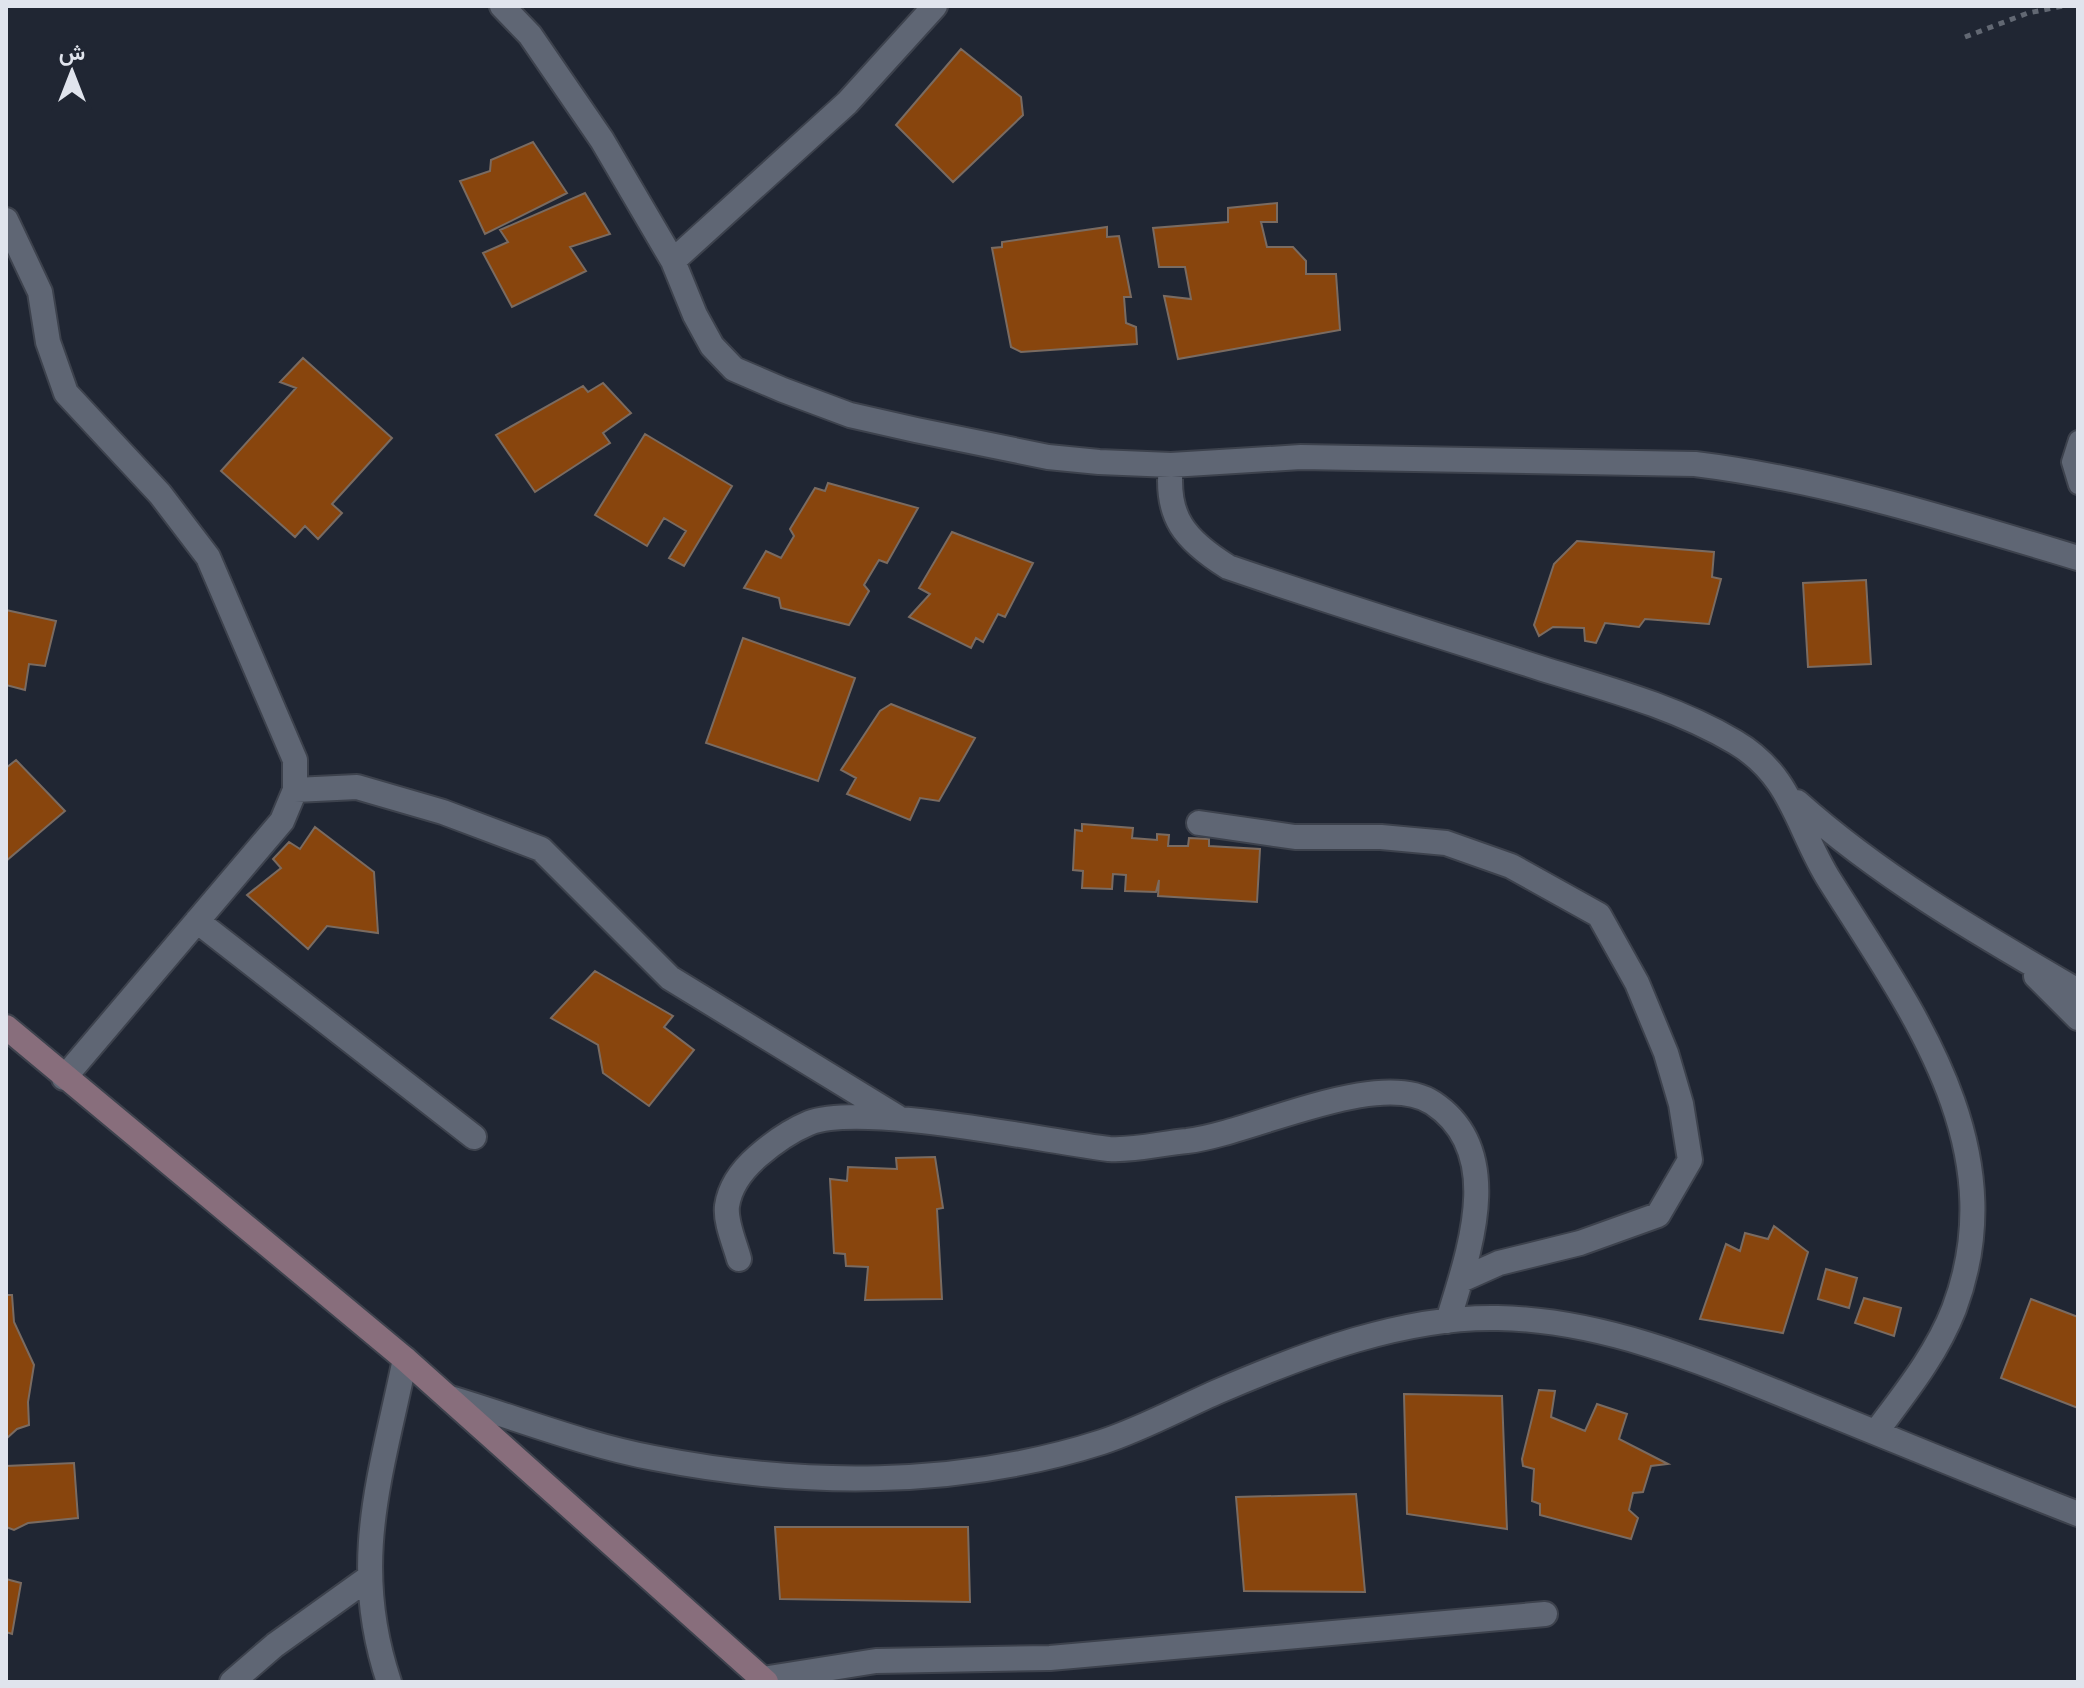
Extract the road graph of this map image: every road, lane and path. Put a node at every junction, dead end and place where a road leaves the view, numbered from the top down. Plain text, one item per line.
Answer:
1 (502, 6) edge
2 (935, 6) edge
3 (2063, 6) edge
4 (1965, 37) dead end
5 (6, 220) edge
6 (673, 261) junction
7 (2078, 440) edge
8 (1171, 465) junction
9 (2078, 485) edge
10 (2078, 558) edge
11 (295, 790) junction
12 (1789, 795) junction
13 (1199, 823) dead end
14 (197, 921) junction
15 (2018, 956) junction
16 (2078, 991) edge
17 (2078, 1018) edge
18 (6, 1027) edge
19 (64, 1078) junction
20 (904, 1121) junction
21 (474, 1137) dead end
22 (739, 1259) dead end
23 (1461, 1280) junction
24 (1448, 1321) junction
25 (405, 1359) junction
26 (450, 1398) junction
27 (1876, 1432) junction
28 (2078, 1514) edge
29 (367, 1579) junction
30 (1545, 1614) dead end
31 (764, 1681) edge
32 (232, 1682) edge
33 (389, 1682) edge

1 - 6 street
2 - 6 street
3 - 4 path
5 - 11 street
6 - 8 street
7 - 9 lane
8 - 10 street
8 - 12 street
11 - 14 street
11 - 20 street
12 - 15 street
12 - 27 street
13 - 23 street
14 - 19 street
14 - 21 street
15 - 16 street
15 - 17 street
18 - 19 street
19 - 25 street
20 - 22 street
20 - 23 street
23 - 24 street
24 - 26 street
24 - 27 street
25 - 26 street
25 - 29 street
26 - 31 street
27 - 28 street
29 - 32 street
29 - 33 street
30 - 31 street

